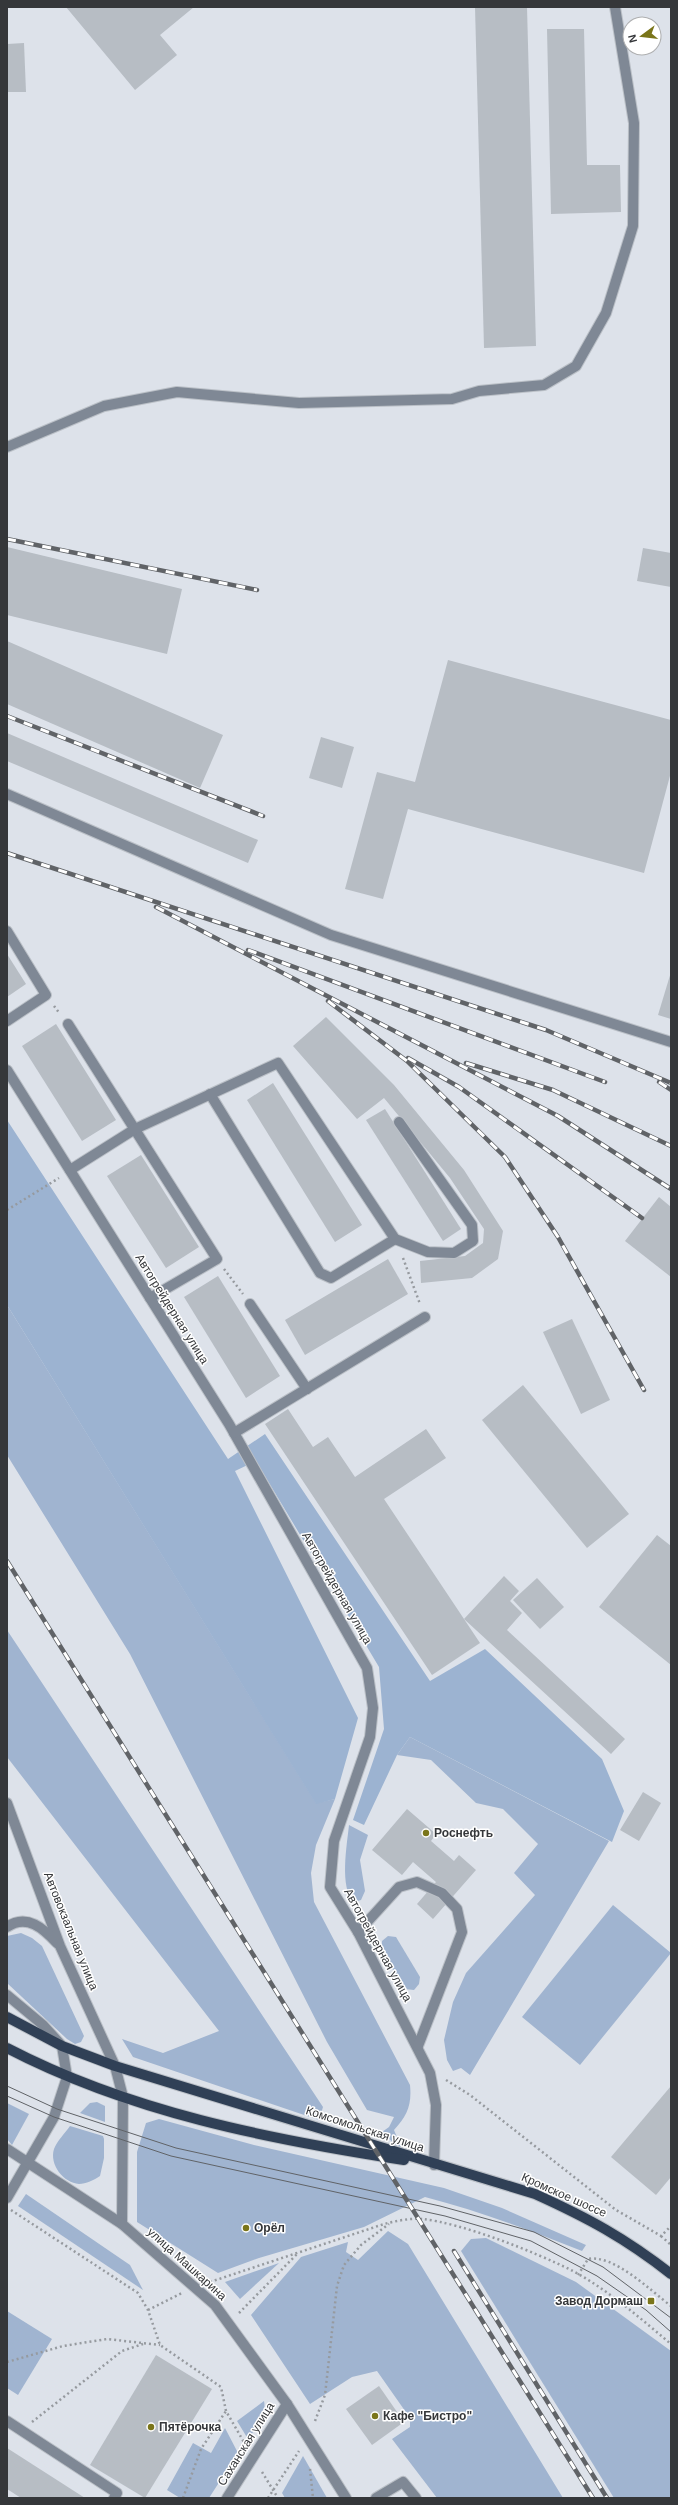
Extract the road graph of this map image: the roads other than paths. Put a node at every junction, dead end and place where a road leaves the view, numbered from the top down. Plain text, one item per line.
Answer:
1 (615, 7) edge
2 (7, 448) edge
3 (7, 794) edge
4 (7, 931) edge
5 (7, 1021) edge
6 (68, 1024) road end
7 (671, 1042) edge
8 (7, 1070) edge
9 (210, 1094) junction
10 (399, 1122) dead end
11 (135, 1129) junction
12 (70, 1170) junction
13 (395, 1239) junction
14 (150, 1298) junction
15 (250, 1304) road end
16 (424, 1318) road end
17 (307, 1389) junction
18 (234, 1433) junction
19 (7, 1803) edge
20 (7, 1927) edge
21 (358, 1932) junction
22 (60, 1946) junction
23 (7, 1995) edge
24 (7, 2017) edge
25 (62, 2046) junction
26 (418, 2046) junction
27 (7, 2048) edge
28 (115, 2066) junction
29 (67, 2077) junction
30 (123, 2097) junction
31 (7, 2149) edge
32 (29, 2164) junction
33 (434, 2165) junction
34 (7, 2198) edge
35 (122, 2224) junction
36 (671, 2274) edge
37 (287, 2404) junction
38 (7, 2421) edge
39 (119, 2496) edge
40 (228, 2498) edge
41 (346, 2498) edge
42 (376, 2498) edge
43 (416, 2498) edge

1 - 2 street
3 - 7 street
4 - 5 street
6 - 11 street
8 - 12 street, Автогрейдерная улица
9 - 11 street
9 - 13 street
9 - 13 street
10 - 13 street
11 - 12 street
11 - 14 street
12 - 14 street, Автогрейдерная улица
14 - 18 street, Автогрейдерная улица
15 - 17 street
16 - 17 street
17 - 18 street
18 - 21 street, Автогрейдерная улица
19 - 22 street, Автовокзальная улица
20 - 22 street
21 - 26 street, Автогрейдерная улица
21 - 26 street
22 - 28 street, Автовокзальная улица
23 - 25 street
24 - 25 main road, Комсомольская улица
25 - 28 main road, Комсомольская улица
25 - 29 street
26 - 33 street, Автогрейдерная улица
27 - 29 main road, Комсомольская улица
28 - 30 street, Автовокзальная улица
28 - 33 main road, Комсомольская улица
29 - 30 main road, Комсомольская улица
29 - 32 street
30 - 33 main road, Комсомольская улица
30 - 35 street, Автовокзальная улица
31 - 32 street, улица Машкарина
32 - 34 street
32 - 35 street, улица Машкарина
33 - 36 main road, Кромское шоссе
35 - 37 street, улица Машкарина
37 - 40 street, Саханская улица
37 - 41 street, улица Машкарина
38 - 39 street
42 - 43 street

